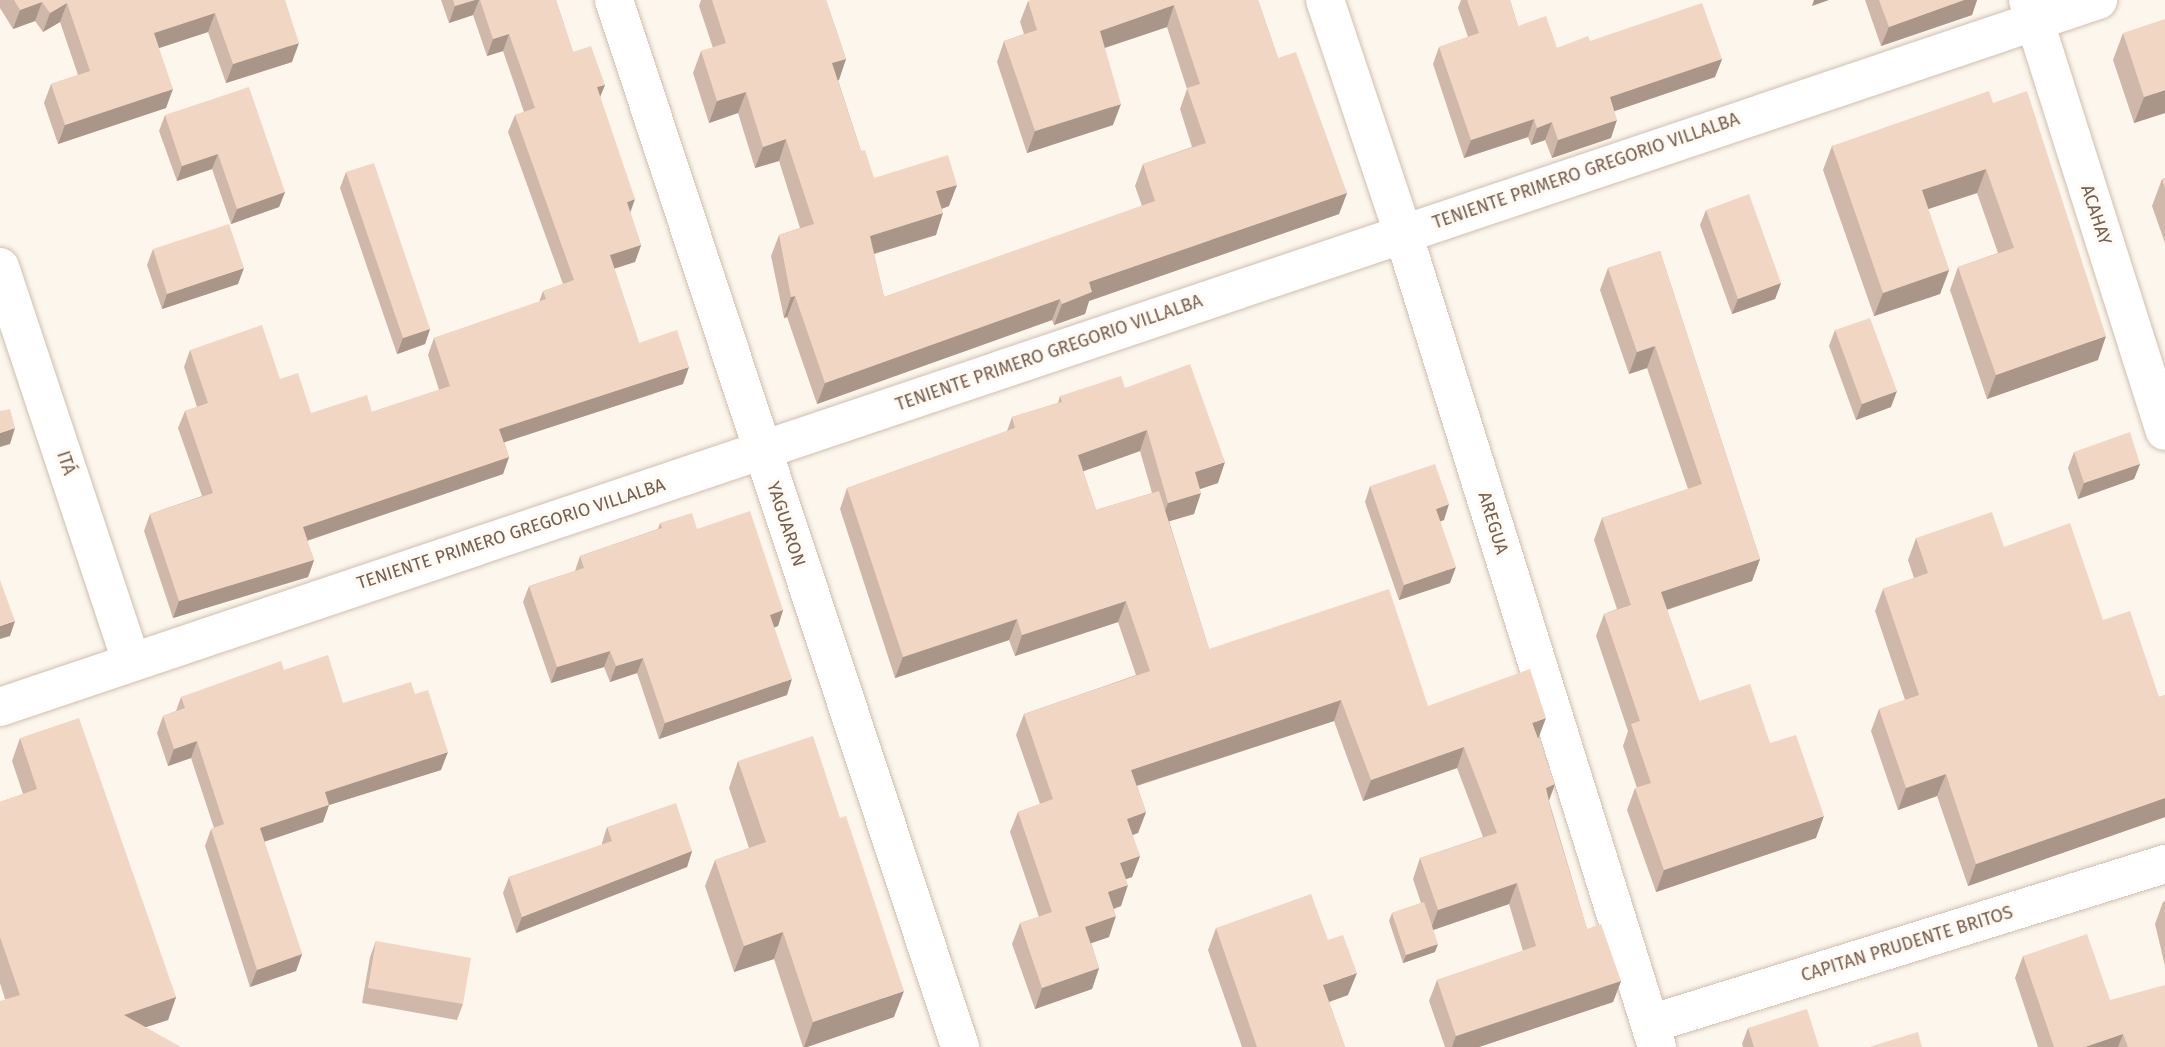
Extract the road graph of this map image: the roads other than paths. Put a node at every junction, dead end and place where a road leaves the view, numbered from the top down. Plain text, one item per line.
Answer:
1 (614, 0) edge
2 (1325, 0) edge
3 (2098, 0) edge
4 (2031, 10) edge
5 (1403, 233) junction
6 (0, 267) edge
7 (2165, 431) edge
8 (761, 450) junction
9 (131, 660) junction
10 (0, 707) edge
11 (2165, 864) edge
12 (1653, 1035) edge
13 (960, 1047) edge

1 - 8 street, YAGUARON
2 - 5 street, AREGUA
3 - 4 street, TENIENTE PRIMERO GREGORIO VILLALBA
4 - 5 street, TENIENTE PRIMERO GREGORIO VILLALBA
4 - 7 street, ACAHAY
5 - 8 street, TENIENTE PRIMERO GREGORIO VILLALBA
5 - 12 street, AREGUA
6 - 9 street, ITÁ
8 - 9 street, TENIENTE PRIMERO GREGORIO VILLALBA
8 - 13 street, YAGUARON
9 - 10 street, TENIENTE PRIMERO GREGORIO VILLALBA
11 - 12 street, CAPITAN PRUDENTE BRITOS

